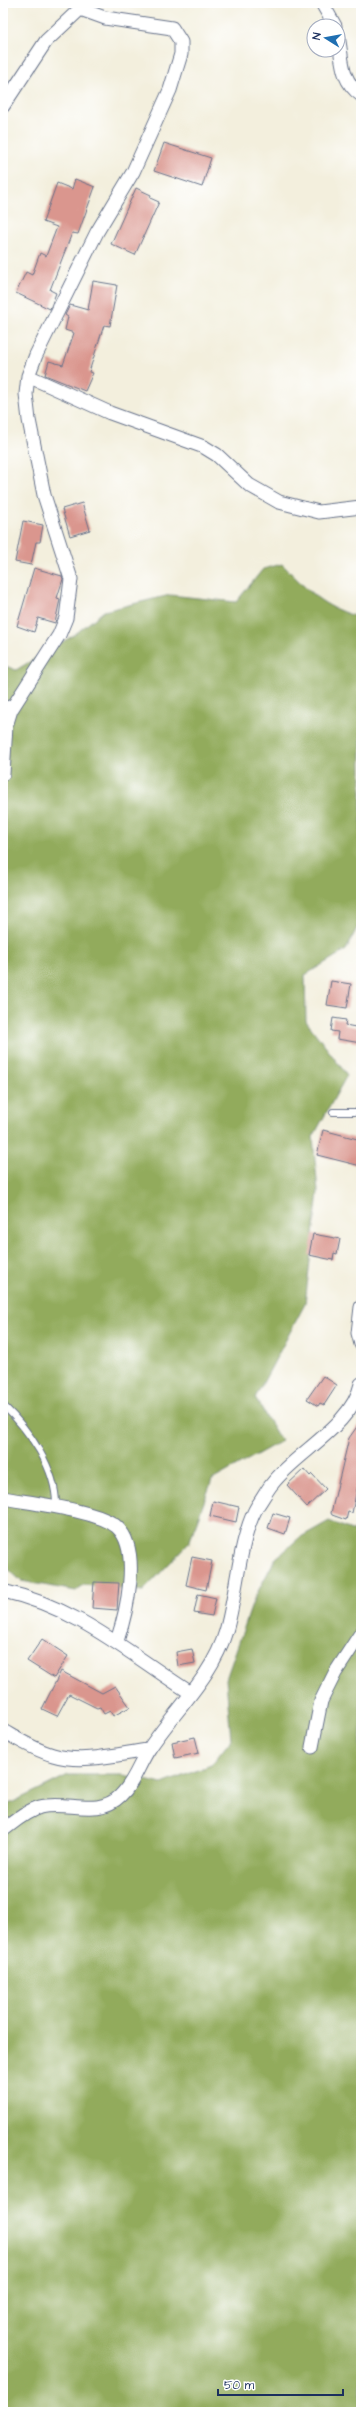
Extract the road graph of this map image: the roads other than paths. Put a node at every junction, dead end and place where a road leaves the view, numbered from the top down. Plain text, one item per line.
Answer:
1 (322, 3) edge
2 (82, 6) edge
3 (330, 18) edge
4 (342, 58) edge
5 (361, 95) edge
6 (3, 106) edge
7 (28, 376) junction
8 (361, 507) edge
9 (17, 701) junction
10 (3, 706) edge
11 (3, 774) edge
12 (333, 1112) dead end
13 (361, 1112) edge
14 (361, 1307) edge
15 (361, 1344) edge
16 (361, 1384) edge
17 (3, 1404) edge
18 (3, 1498) edge
19 (56, 1508) junction
20 (3, 1591) edge
21 (361, 1633) edge
22 (117, 1641) junction
23 (191, 1694) junction
24 (3, 1731) edge
25 (312, 1748) dead end
26 (148, 1750) junction
27 (3, 1830) edge

1 - 3 street
2 - 6 street
2 - 7 street
4 - 5 street
7 - 8 street
7 - 9 street
9 - 10 lane
9 - 11 street
12 - 13 lane
14 - 15 street
16 - 23 street
17 - 19 lane
18 - 19 street
19 - 22 street
20 - 22 street
21 - 25 street
22 - 23 street
23 - 26 street
24 - 26 street
26 - 27 street

